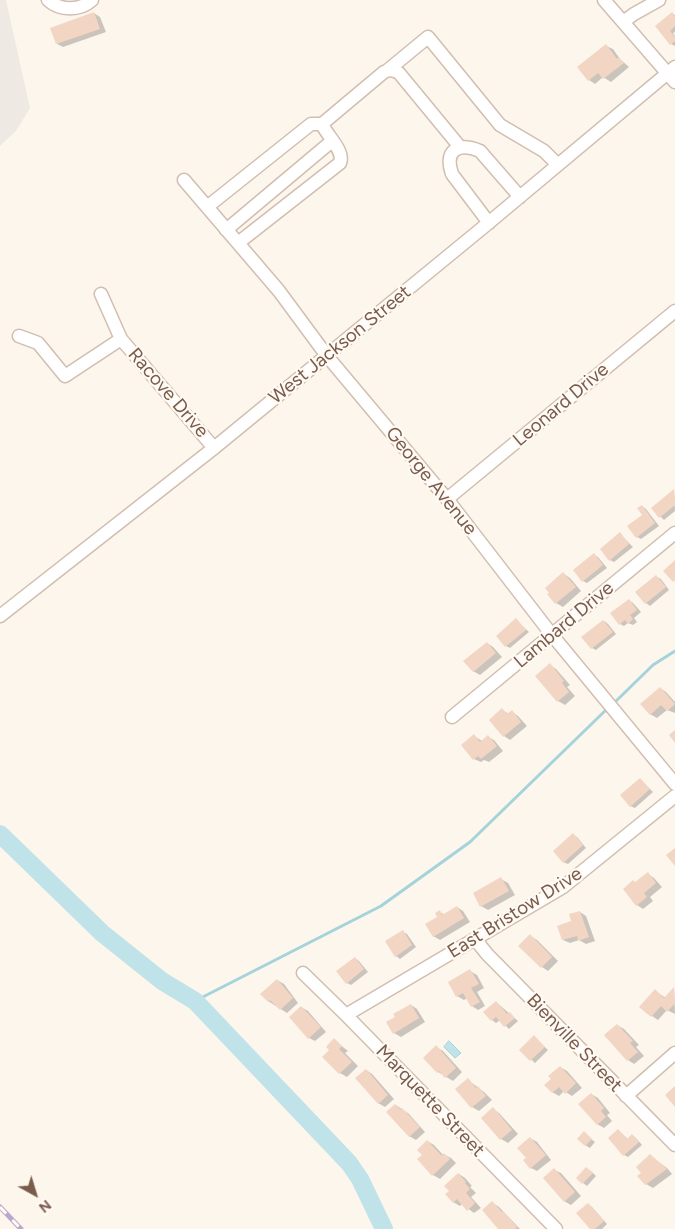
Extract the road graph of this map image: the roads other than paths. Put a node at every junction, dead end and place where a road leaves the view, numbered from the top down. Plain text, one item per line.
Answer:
1 (48, 0) edge
2 (92, 0) edge
3 (604, 0) edge
4 (659, 0) edge
5 (623, 22) junction
6 (388, 70) junction
7 (673, 74) edge
8 (322, 124) junction
9 (332, 141) junction
10 (460, 147) junction
11 (558, 164) junction
12 (184, 180) dead end
13 (520, 197) junction
14 (207, 207) junction
15 (489, 222) junction
16 (226, 230) junction
17 (238, 243) junction
18 (101, 294) dead end
19 (675, 311) edge
20 (19, 336) dead end
21 (121, 339) junction
22 (327, 356) junction
23 (214, 448) junction
24 (447, 499) junction
25 (675, 533) edge
26 (0, 616) edge
27 (552, 635) junction
28 (452, 717) dead end
29 (675, 784) edge
30 (675, 796) edge
31 (475, 939) junction
32 (302, 973) dead end
33 (346, 1015) junction
34 (675, 1053) edge
35 (626, 1096) junction
36 (675, 1145) edge
37 (556, 1229) edge

1 - 2 street
3 - 5 street
4 - 5 street
5 - 7 street
6 - 8 street
6 - 10 street
6 - 11 street
7 - 11 street, West Jackson Street
8 - 9 street
8 - 14 street
9 - 16 street
9 - 17 street
10 - 13 street
10 - 15 street
11 - 13 street, West Jackson Street
12 - 14 street, George Avenue
13 - 15 street, West Jackson Street
14 - 16 street, George Avenue
15 - 22 street, West Jackson Street
16 - 17 street, George Avenue
17 - 22 street, George Avenue
18 - 21 street, Racove Drive
19 - 24 street, Leonard Drive
20 - 21 street, Racove Drive
21 - 23 street, Racove Drive
22 - 23 street, West Jackson Street
22 - 24 street, George Avenue
23 - 26 street, West Jackson Street
24 - 27 street, George Avenue
25 - 27 street, Lambard Drive
27 - 28 street, Lambard Drive
27 - 29 street, George Avenue
30 - 31 street, East Bristow Drive
31 - 33 street, East Bristow Drive
31 - 35 street, Bienville Street
32 - 33 street, Marquette Street
33 - 37 street, Marquette Street
34 - 35 street
35 - 36 street, Bienville Street

